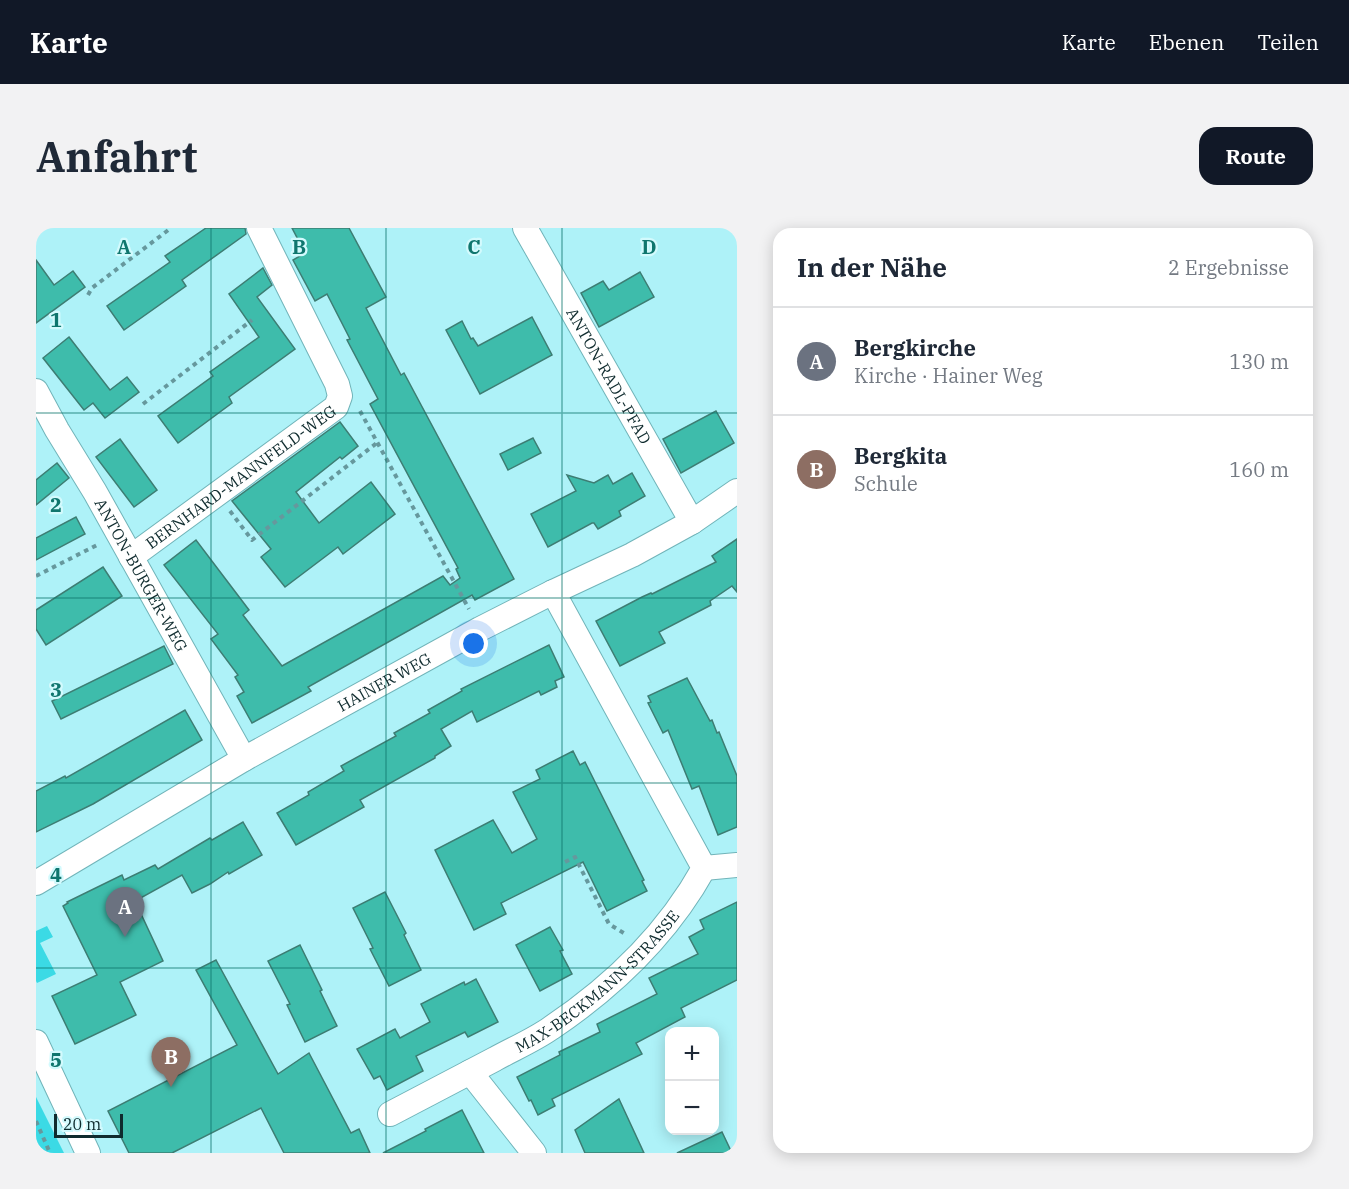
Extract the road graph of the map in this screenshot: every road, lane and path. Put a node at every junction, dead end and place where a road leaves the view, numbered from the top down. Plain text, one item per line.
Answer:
1 (171, 228) edge
2 (259, 228) edge
3 (525, 228) edge
4 (88, 295) dead end
5 (252, 320) dead end
6 (36, 391) edge
7 (340, 396) junction
8 (143, 404) dead end
9 (378, 442) junction
10 (737, 491) edge
11 (217, 494) junction
12 (692, 522) junction
13 (118, 534) junction
14 (131, 557) junction
15 (36, 576) edge
16 (553, 592) junction
17 (480, 628) junction
18 (244, 759) junction
19 (566, 862) dead end
20 (737, 866) edge
21 (704, 868) junction
22 (36, 883) edge
23 (647, 946) junction
24 (36, 1042) edge
25 (470, 1072) junction
26 (390, 1114) dead end
27 (36, 1120) edge
28 (50, 1153) edge
29 (88, 1153) edge
30 (534, 1153) edge

1 - 4 path
2 - 7 street, BERNHARD-MANNFELD-WEG
3 - 12 street, ANTON-RADL-PFAD
5 - 8 path
6 - 13 street, ANTON-BURGER-WEG
7 - 9 path
7 - 11 street, BERNHARD-MANNFELD-WEG
9 - 11 path
9 - 17 path
10 - 12 street, HAINER WEG
11 - 14 street, BERNHARD-MANNFELD-WEG
12 - 16 street, HAINER WEG
13 - 14 street, ANTON-BURGER-WEG
13 - 15 path
14 - 18 street, ANTON-BURGER-WEG
16 - 17 street, HAINER WEG
16 - 21 street
17 - 18 street, HAINER WEG
18 - 22 street, HAINER WEG
19 - 23 path
20 - 21 street
21 - 23 street, MAX-BECKMANN-STRASSE
23 - 25 street, MAX-BECKMANN-STRASSE
24 - 29 street
25 - 26 street, MAX-BECKMANN-STRASSE
25 - 30 street
27 - 28 path

